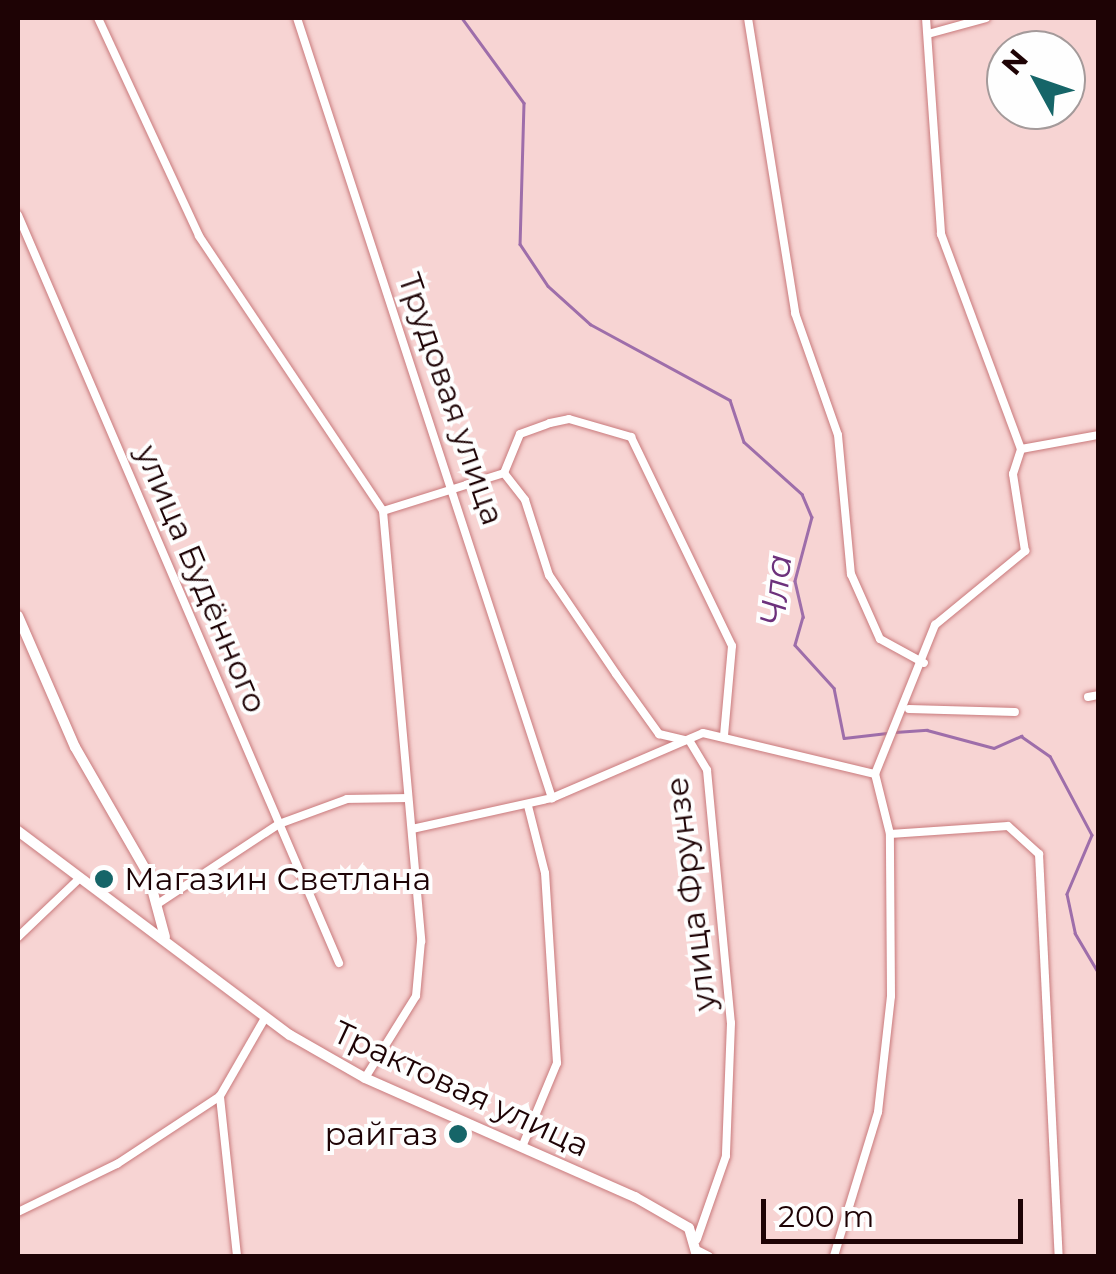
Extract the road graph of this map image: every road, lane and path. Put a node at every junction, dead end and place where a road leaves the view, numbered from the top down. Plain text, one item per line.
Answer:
1 (98, 18) edge
2 (297, 18) edge
3 (748, 18) edge
4 (926, 18) edge
5 (986, 18) edge
6 (928, 34) junction
7 (18, 215) edge
8 (1098, 435) edge
9 (1021, 449) junction
10 (504, 472) junction
11 (456, 486) junction
12 (383, 511) junction
13 (18, 616) edge
14 (924, 662) junction
15 (1098, 695) edge
16 (1088, 697) dead end
17 (909, 708) junction
18 (1015, 712) dead end
19 (724, 735) junction
20 (689, 740) junction
21 (875, 774) junction
22 (407, 798) junction
23 (552, 798) junction
24 (528, 806) junction
25 (279, 824) junction
26 (412, 829) junction
27 (18, 831) edge
28 (890, 834) junction
29 (80, 878) junction
30 (156, 906) junction
31 (18, 937) edge
32 (165, 938) junction
33 (339, 963) dead end
34 (265, 1018) junction
35 (365, 1078) junction
36 (220, 1096) junction
37 (522, 1147) junction
38 (18, 1212) edge
39 (700, 1251) edge
40 (237, 1256) edge
41 (834, 1256) edge
42 (1059, 1256) edge

1 - 12 street
2 - 11 street, Трудовая улица
3 - 14 street
4 - 6 street
5 - 6 street
6 - 9 street
7 - 25 street, улица Будённого
8 - 9 street
9 - 14 street
10 - 11 street
10 - 19 street
10 - 20 street, улица Фрунзе
11 - 12 street
11 - 23 street, Трудовая улица
12 - 22 street
13 - 30 street
14 - 17 street
15 - 16 street
17 - 18 street
17 - 21 street
19 - 20 street
19 - 21 street
20 - 23 street
20 - 39 street, улица Фрунзе
21 - 28 street
22 - 25 street
22 - 26 street
23 - 24 street
24 - 26 street
24 - 37 street
25 - 30 street
25 - 33 street, улица Будённого
26 - 35 street
27 - 29 street, Трактовая улица
28 - 41 street
28 - 42 street
29 - 31 street
29 - 32 street, Трактовая улица
30 - 32 street
32 - 34 street, Трактовая улица
34 - 35 street, Трактовая улица
34 - 36 street
35 - 37 street, Трактовая улица
36 - 38 street
36 - 40 street
37 - 39 street, Трактовая улица

